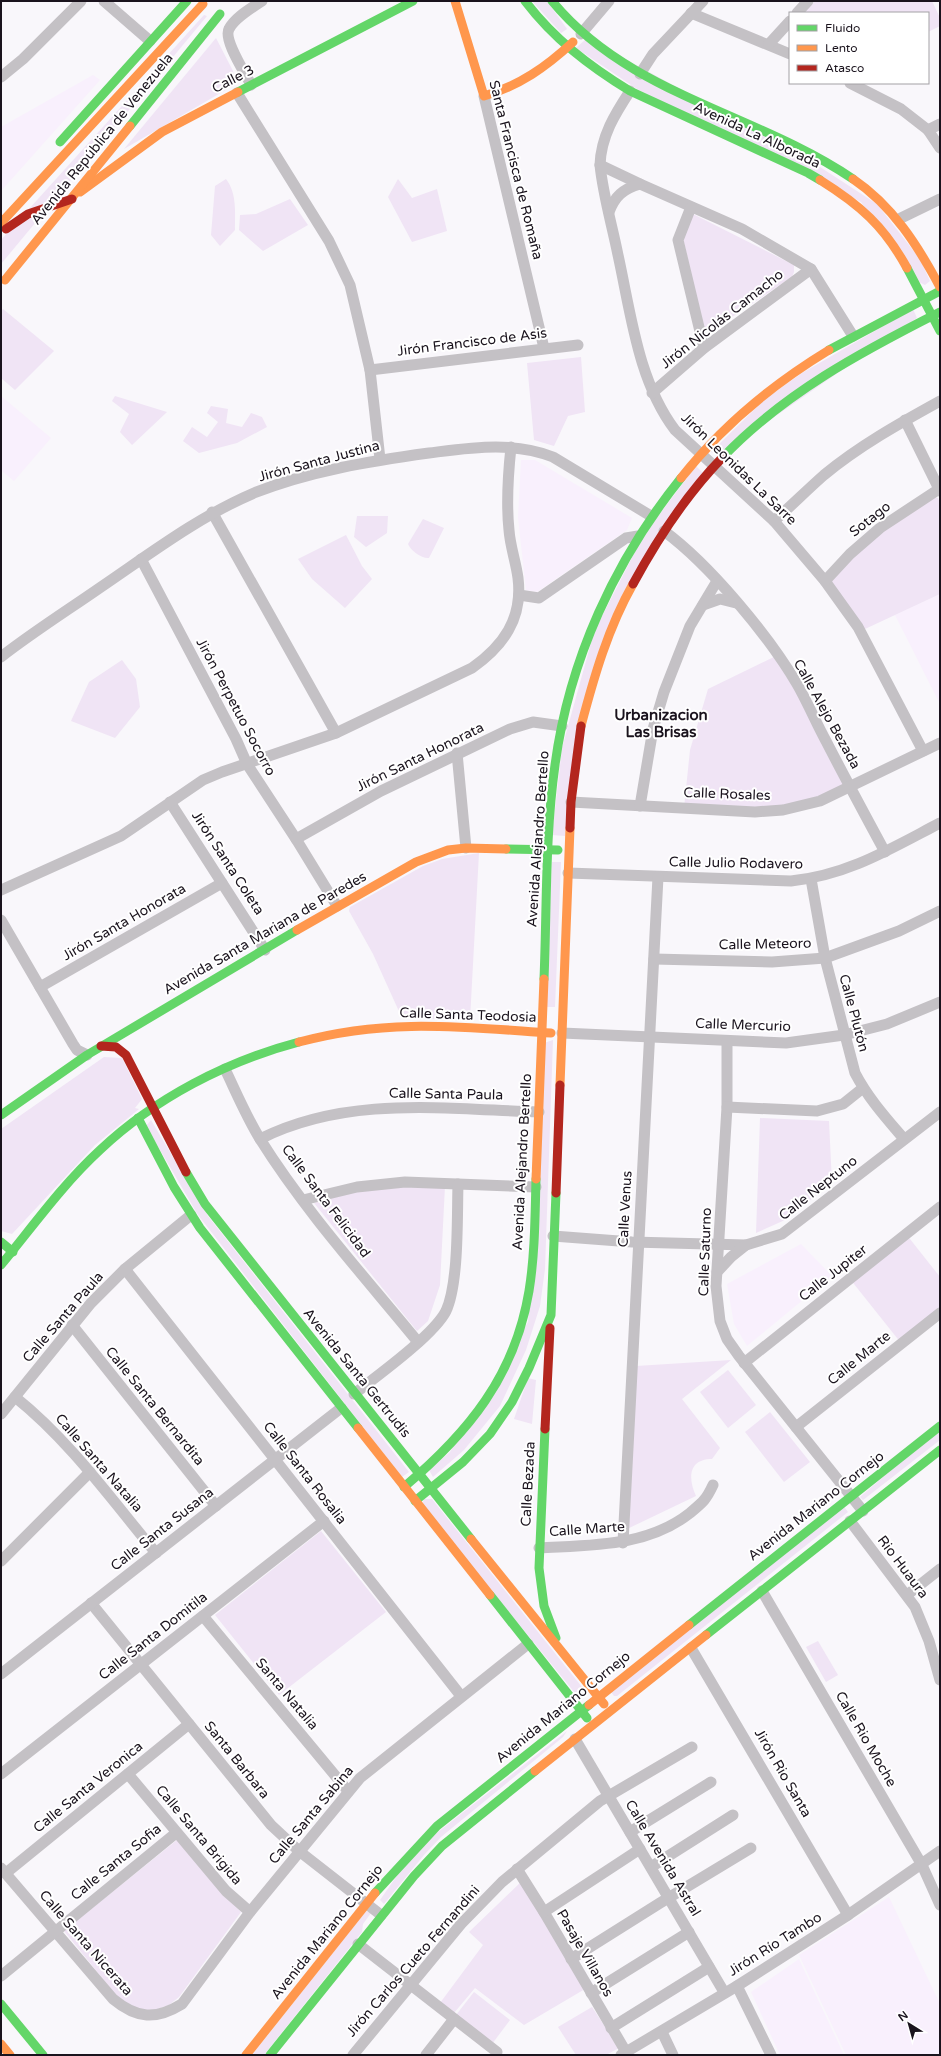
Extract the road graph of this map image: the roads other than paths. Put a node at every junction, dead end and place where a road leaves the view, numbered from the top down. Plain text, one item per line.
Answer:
1 (81, 1) edge
2 (104, 1) edge
3 (187, 1) edge
4 (262, 1) edge
5 (413, 1) edge
6 (455, 1) edge
7 (526, 1) edge
8 (552, 1) edge
9 (609, 1) edge
10 (703, 1) edge
11 (808, 1) edge
12 (203, 4) dead end
13 (798, 12) edge
14 (691, 13) junction
15 (220, 14) dead end
16 (789, 22) edge
17 (180, 30) junction
18 (581, 34) junction
19 (150, 41) junction
20 (769, 44) junction
21 (195, 46) junction
22 (566, 48) junction
23 (789, 54) edge
24 (149, 63) junction
25 (640, 74) junction
26 (1, 77) edge
27 (852, 84) edge
28 (251, 85) junction
29 (630, 90) junction
30 (237, 93) junction
31 (484, 96) junction
32 (940, 124) edge
33 (928, 130) junction
34 (54, 148) dead end
35 (940, 148) edge
36 (600, 165) junction
37 (640, 184) junction
38 (73, 198) junction
39 (940, 199) edge
40 (691, 207) junction
41 (609, 212) junction
42 (899, 219) junction
43 (1, 222) edge
44 (1, 234) edge
45 (811, 269) junction
46 (5, 280) dead end
47 (940, 287) edge
48 (940, 291) edge
49 (924, 299) junction
50 (936, 314) edge
51 (940, 331) edge
52 (853, 336) junction
53 (578, 345) dead end
54 (544, 348) junction
55 (704, 348) junction
56 (370, 370) junction
57 (652, 393) junction
58 (940, 401) edge
59 (905, 420) junction
60 (510, 447) junction
61 (700, 454) junction
62 (380, 459) junction
63 (714, 466) junction
64 (939, 490) edge
65 (212, 512) junction
66 (651, 516) junction
67 (774, 521) junction
68 (664, 531) junction
69 (638, 536) junction
70 (141, 559) junction
71 (717, 581) junction
72 (825, 581) junction
73 (519, 595) junction
74 (736, 603) junction
75 (703, 605) junction
76 (1, 657) edge
77 (562, 726) junction
78 (336, 733) junction
79 (940, 743) edge
80 (923, 751) junction
81 (457, 753) junction
82 (247, 764) junction
83 (850, 788) junction
84 (170, 802) junction
85 (571, 802) junction
86 (640, 806) junction
87 (940, 823) edge
88 (296, 839) junction
89 (466, 848) junction
90 (549, 849) junction
91 (569, 851) junction
92 (885, 852) junction
93 (568, 873) junction
94 (658, 876) junction
95 (811, 879) junction
96 (222, 883) junction
97 (1, 890) edge
98 (337, 906) junction
99 (940, 911) edge
100 (1, 920) edge
101 (262, 945) junction
102 (825, 958) junction
103 (654, 959) junction
104 (40, 987) junction
105 (940, 1002) edge
106 (543, 1032) junction
107 (562, 1033) junction
108 (844, 1035) junction
109 (650, 1036) junction
110 (727, 1041) junction
111 (101, 1046) junction
112 (87, 1055) junction
113 (225, 1068) junction
114 (863, 1088) junction
115 (154, 1107) junction
116 (727, 1107) junction
117 (539, 1112) junction
118 (940, 1112) edge
119 (1, 1115) edge
120 (138, 1118) junction
121 (260, 1139) junction
122 (904, 1139) junction
123 (458, 1184) junction
124 (536, 1188) junction
125 (303, 1200) junction
126 (940, 1207) edge
127 (191, 1215) junction
128 (553, 1236) junction
129 (639, 1241) junction
130 (1, 1242) edge
131 (719, 1245) junction
132 (746, 1245) junction
133 (12, 1252) junction
134 (1, 1265) edge
135 (125, 1268) junction
136 (717, 1272) junction
137 (940, 1313) edge
138 (551, 1315) junction
139 (72, 1326) junction
140 (418, 1342) junction
141 (744, 1363) junction
142 (354, 1394) junction
143 (15, 1396) junction
144 (341, 1408) junction
145 (1, 1414) edge
146 (940, 1426) edge
147 (796, 1427) junction
148 (940, 1450) edge
149 (275, 1459) junction
150 (90, 1472) junction
151 (419, 1475) junction
152 (713, 1485) dead end
153 (404, 1487) junction
154 (430, 1489) junction
155 (851, 1496) junction
156 (415, 1501) junction
157 (216, 1506) junction
158 (863, 1512) junction
159 (324, 1521) junction
160 (850, 1521) junction
161 (623, 1543) junction
162 (539, 1548) junction
163 (156, 1553) junction
164 (1, 1561) edge
165 (940, 1569) edge
166 (762, 1591) junction
167 (907, 1595) junction
168 (91, 1603) junction
169 (203, 1616) junction
170 (528, 1644) junction
171 (691, 1648) junction
172 (561, 1651) junction
173 (142, 1664) junction
174 (1, 1674) edge
175 (940, 1680) edge
176 (461, 1696) junction
177 (598, 1697) junction
178 (581, 1710) junction
179 (610, 1712) junction
180 (188, 1724) junction
181 (593, 1726) junction
182 (575, 1740) junction
183 (692, 1747) dead end
184 (1, 1774) edge
185 (128, 1774) junction
186 (711, 1782) dead end
187 (348, 1791) junction
188 (609, 1796) junction
189 (733, 1815) dead end
190 (630, 1832) junction
191 (176, 1833) junction
192 (751, 1848) dead end
193 (640, 1849) junction
194 (299, 1851) junction
195 (940, 1851) edge
196 (922, 1865) junction
197 (651, 1867) junction
198 (517, 1870) junction
199 (3, 1871) edge
200 (668, 1897) junction
201 (366, 1903) junction
202 (940, 1905) edge
203 (250, 1912) junction
204 (544, 1912) junction
205 (381, 1915) junction
206 (848, 1915) junction
207 (55, 1931) junction
208 (689, 1932) junction
209 (358, 1944) junction
210 (572, 1959) junction
211 (709, 1967) junction
212 (1, 1976) edge
213 (410, 1984) junction
214 (737, 1986) junction
215 (724, 1992) junction
216 (591, 1993) junction
217 (1, 2004) edge
218 (182, 2004) joint
219 (454, 2019) junction
220 (611, 2028) junction
221 (662, 2032) junction
222 (1, 2044) edge
223 (497, 2052) dead end
224 (624, 2054) edge
225 (10, 2055) edge
226 (43, 2055) edge
227 (246, 2055) edge
228 (270, 2055) edge
229 (353, 2055) edge
230 (426, 2055) edge
231 (673, 2055) edge
232 (771, 2055) edge

1 - 26 street
2 - 19 street
3 - 19 main road, Avenida República de Venezuela
4 - 28 street
5 - 28 main road, Calle 3
6 - 31 main road, Santa Francisca de Romaña
7 - 22 main road, Avenida La Alborada
8 - 18 main road, Avenida La Alborada
9 - 18 street
10 - 14 street
11 - 13 street
12 - 17 main road, Avenida República de Venezuela
14 - 20 street
14 - 25 street
15 - 21 main road, Avenida República de Venezuela
16 - 20 street
17 - 21 main road
17 - 24 main road, Avenida República de Venezuela
18 - 22 main road
18 - 25 main road, Avenida La Alborada
19 - 24 main road
19 - 34 main road, Avenida República de Venezuela
20 - 23 street
21 - 38 main road, Avenida República de Venezuela
22 - 29 main road, Avenida La Alborada
22 - 31 main road
24 - 43 main road, Avenida República de Venezuela
25 - 42 main road, Avenida La Alborada
27 - 33 street
28 - 30 main road, Calle 3
29 - 36 street, Jirón Leonidas La Sarre
29 - 49 main road, Avenida La Alborada
30 - 38 main road, Calle 3
30 - 56 street
31 - 54 street, Santa Francisca de Romaña
32 - 33 street
33 - 35 street
36 - 37 street
36 - 41 street, Jirón Leonidas La Sarre
37 - 40 street
37 - 41 street
38 - 44 main road
38 - 46 main road, Avenida República de Venezuela
39 - 42 street
40 - 45 street
40 - 55 street
41 - 57 street, Jirón Leonidas La Sarre
42 - 47 main road, Avenida La Alborada
45 - 52 street
45 - 55 street, Jirón Nicolás Camacho
48 - 49 main road, Avenida Alejandro Bertello
49 - 50 main road, Avenida La Alborada
49 - 52 main road, Avenida Alejandro Bertello
50 - 51 main road, Avenida La Alborada
50 - 63 main road
52 - 61 main road, Avenida Alejandro Bertello
53 - 54 street, Jirón Francisco de Asis
54 - 56 street, Jirón Francisco de Asis
55 - 57 street, Jirón Nicolás Camacho
56 - 62 street
57 - 61 street, Jirón Leonidas La Sarre
58 - 59 street
59 - 64 street
59 - 67 street
60 - 62 street, Jirón Santa Justina
60 - 66 street, Jirón Santa Justina
60 - 73 street
61 - 63 street, Jirón Leonidas La Sarre
61 - 66 main road, Avenida Alejandro Bertello
62 - 65 street, Jirón Santa Justina
63 - 67 street, Jirón Leonidas La Sarre
63 - 68 main road
64 - 72 street, Sotago
65 - 70 street, Jirón Santa Justina
65 - 78 street
66 - 69 main road, Avenida Alejandro Bertello
67 - 72 street, Jirón Leonidas La Sarre
68 - 71 street, Calle Alejo Bezada
68 - 85 main road
69 - 73 street
69 - 77 main road, Avenida Alejandro Bertello
70 - 76 street, Jirón Santa Justina
70 - 82 street, Jirón Perpetuo Socorro
71 - 74 street, Calle Alejo Bezada
71 - 75 street
72 - 80 street, Jirón Leonidas La Sarre
73 - 78 street
74 - 75 street
74 - 83 street, Calle Alejo Bezada
75 - 86 street
77 - 81 street, Jirón Santa Honorata
77 - 90 main road, Avenida Alejandro Bertello
78 - 82 street
79 - 80 street, Calle Rosales
80 - 83 street, Calle Rosales
81 - 88 street, Jirón Santa Honorata
81 - 89 street
82 - 84 street
82 - 88 street, Jirón Perpetuo Socorro
83 - 86 street, Calle Rosales
83 - 92 street, Calle Alejo Bezada
84 - 96 street, Jirón Santa Coleta
84 - 97 street
85 - 86 street, Calle Rosales
85 - 91 main road
87 - 92 street, Calle Julio Rodavero
88 - 98 street, Jirón Perpetuo Socorro
89 - 90 main road, Avenida Santa Mariana de Paredes
89 - 98 main road, Avenida Santa Mariana de Paredes
90 - 91 main road, Avenida Santa Mariana de Paredes
90 - 106 main road, Avenida Alejandro Bertello
91 - 93 main road
92 - 95 street, Calle Julio Rodavero
93 - 94 street, Calle Julio Rodavero
93 - 107 main road
94 - 95 street, Calle Julio Rodavero
94 - 103 street, Calle Venus
95 - 102 street, Calle Plutón
96 - 101 street, Jirón Santa Coleta
96 - 104 street, Jirón Santa Honorata
98 - 101 main road, Avenida Santa Mariana de Paredes
99 - 102 street, Calle Meteoro
100 - 104 street
101 - 111 main road, Avenida Santa Mariana de Paredes
102 - 103 street, Calle Meteoro
102 - 108 street, Calle Plutón
103 - 109 street, Calle Venus
104 - 112 street
105 - 108 street, Calle Mercurio
106 - 107 main road, Calle Santa Teodosia
106 - 113 main road, Calle Santa Teodosia
106 - 117 main road, Avenida Alejandro Bertello
107 - 109 street, Calle Mercurio
107 - 128 main road
108 - 110 street, Calle Mercurio
108 - 114 street, Calle Plutón
109 - 110 street, Calle Mercurio
109 - 129 street, Calle Venus
110 - 116 street, Calle Saturno
111 - 112 main road, Avenida Santa Mariana de Paredes
111 - 115 main road, Avenida Santa Gertrudis
112 - 119 main road, Avenida Santa Mariana de Paredes
113 - 115 main road, Calle Santa Teodosia
113 - 121 street, Calle Santa Felicidad
114 - 116 street
114 - 122 street, Calle Plutón
115 - 120 main road, Calle Santa Teodosia
115 - 142 main road, Avenida Santa Gertrudis
116 - 131 street, Calle Saturno
117 - 121 street, Calle Santa Paula
117 - 124 main road, Avenida Alejandro Bertello
118 - 122 street, Calle Neptuno
120 - 127 main road
120 - 133 main road, Calle Santa Teodosia
121 - 125 street, Calle Santa Felicidad
122 - 132 street, Calle Neptuno
123 - 124 street
123 - 125 street
123 - 140 street
124 - 151 main road, Avenida Alejandro Bertello
125 - 140 street, Calle Santa Felicidad
126 - 141 street, Calle Jupiter
127 - 135 street, Calle Santa Paula
127 - 144 main road
128 - 129 street, Calle Neptuno
128 - 138 main road
129 - 131 street, Calle Neptuno
129 - 161 street, Calle Venus
130 - 133 main road
131 - 132 street, Calle Neptuno
131 - 136 street, Calle Saturno
132 - 136 street
133 - 134 main road, Calle Santa Teodosia
135 - 139 street, Calle Santa Paula
135 - 149 street, Calle Santa Rosalia
136 - 141 street, Calle Saturno
137 - 147 street, Calle Marte
138 - 154 main road
138 - 162 main road, Calle Bezada
139 - 143 street, Calle Santa Paula
139 - 157 street, Calle Santa Bernardita
140 - 142 street
141 - 147 street, Calle Saturno
142 - 151 main road, Avenida Santa Gertrudis
143 - 145 street, Calle Santa Paula
143 - 150 street, Calle Santa Natalia
144 - 149 street, Calle Santa Susana
144 - 153 main road
146 - 155 main road, Avenida Mariano Cornejo
147 - 155 street, Calle Saturno
148 - 158 main road
149 - 157 street, Calle Santa Susana
149 - 159 street, Calle Santa Rosalia
150 - 163 street, Calle Santa Natalia
150 - 164 street
151 - 153 main road, Avenida Alejandro Bertello
151 - 154 main road, Avenida Santa Gertrudis
152 - 161 street, Calle Marte
153 - 156 main road
154 - 156 main road
154 - 172 main road, Avenida Santa Gertrudis
155 - 158 street, Calle Saturno
155 - 177 main road, Avenida Mariano Cornejo
156 - 170 main road
157 - 163 street, Calle Santa Susana
158 - 160 main road
159 - 169 street, Calle Santa Domitila
159 - 176 street, Calle Santa Rosalia
160 - 166 main road
160 - 167 street, Rio Huaura
161 - 162 street, Calle Marte
162 - 172 main road, Calle Bezada
163 - 168 street, Calle Santa Susana
165 - 167 street
166 - 171 main road
166 - 196 street, Calle Rio Moche
167 - 175 street, Rio Huaura
168 - 173 street, Santa Barbara
168 - 174 street, Calle Santa Susana
169 - 173 street, Calle Santa Domitila
169 - 187 street, Santa Natalia
170 - 176 street, Calle Santa Sabina
170 - 178 main road
171 - 179 main road
171 - 206 street, Jirón Rio Santa
172 - 177 main road, Avenida Santa Gertrudis
173 - 180 street, Santa Barbara
173 - 184 street, Calle Santa Domitila
176 - 187 street, Calle Santa Sabina
177 - 178 main road, Avenida Mariano Cornejo
177 - 179 main road, Avenida Santa Gertrudis
178 - 181 main road
178 - 201 main road, Avenida Mariano Cornejo
179 - 181 main road
180 - 185 street, Calle Santa Veronica
180 - 194 street, Santa Barbara
181 - 182 main road
182 - 188 street, Calle Avenida Astral
182 - 205 main road
183 - 188 street, Jirón Carlos Cueto Fernandini
185 - 191 street, Calle Santa Brigida
185 - 199 street, Calle Santa Veronica
186 - 190 street
187 - 194 street, Calle Santa Sabina
188 - 190 street, Calle Avenida Astral
188 - 198 street, Jirón Carlos Cueto Fernandini
189 - 197 street
190 - 193 street, Calle Avenida Astral
191 - 203 street, Calle Santa Brigida
191 - 207 street, Calle Santa Sofia
192 - 200 street
193 - 197 street, Calle Avenida Astral
193 - 204 street
194 - 201 street, Santa Barbara
194 - 203 street, Calle Santa Sabina
195 - 196 street, Jirón Río Tambo
196 - 202 street, Calle Rio Moche
196 - 206 street, Jirón Río Tambo
197 - 200 street, Calle Avenida Astral
198 - 204 street, Pasaje Villanos
198 - 213 street, Jirón Carlos Cueto Fernandini
199 - 207 street, Calle Santa Nicerata
200 - 208 street, Calle Avenida Astral
200 - 210 street
201 - 205 street, Santa Barbara
201 - 227 main road, Avenida Mariano Cornejo
203 - 218 street, Calle Santa Sabina
204 - 210 street, Pasaje Villanos
205 - 209 main road
206 - 214 street, Jirón Río Tambo
207 - 212 street, Calle Santa Sofia
207 - 218 street, Calle Santa Nicerata
208 - 211 street, Calle Avenida Astral
208 - 216 street
209 - 213 street
209 - 228 main road
210 - 216 street, Pasaje Villanos
211 - 215 street, Calle Avenida Astral
211 - 220 street
213 - 219 street
213 - 229 street, Jirón Carlos Cueto Fernandini
214 - 215 street, Jirón Río Tambo
214 - 232 street
215 - 221 street, Jirón Río Tambo
216 - 220 street, Pasaje Villanos
217 - 226 main road
219 - 223 street
219 - 230 street
220 - 224 street, Pasaje Villanos
221 - 224 street, Jirón Río Tambo
221 - 231 street
222 - 225 main road

